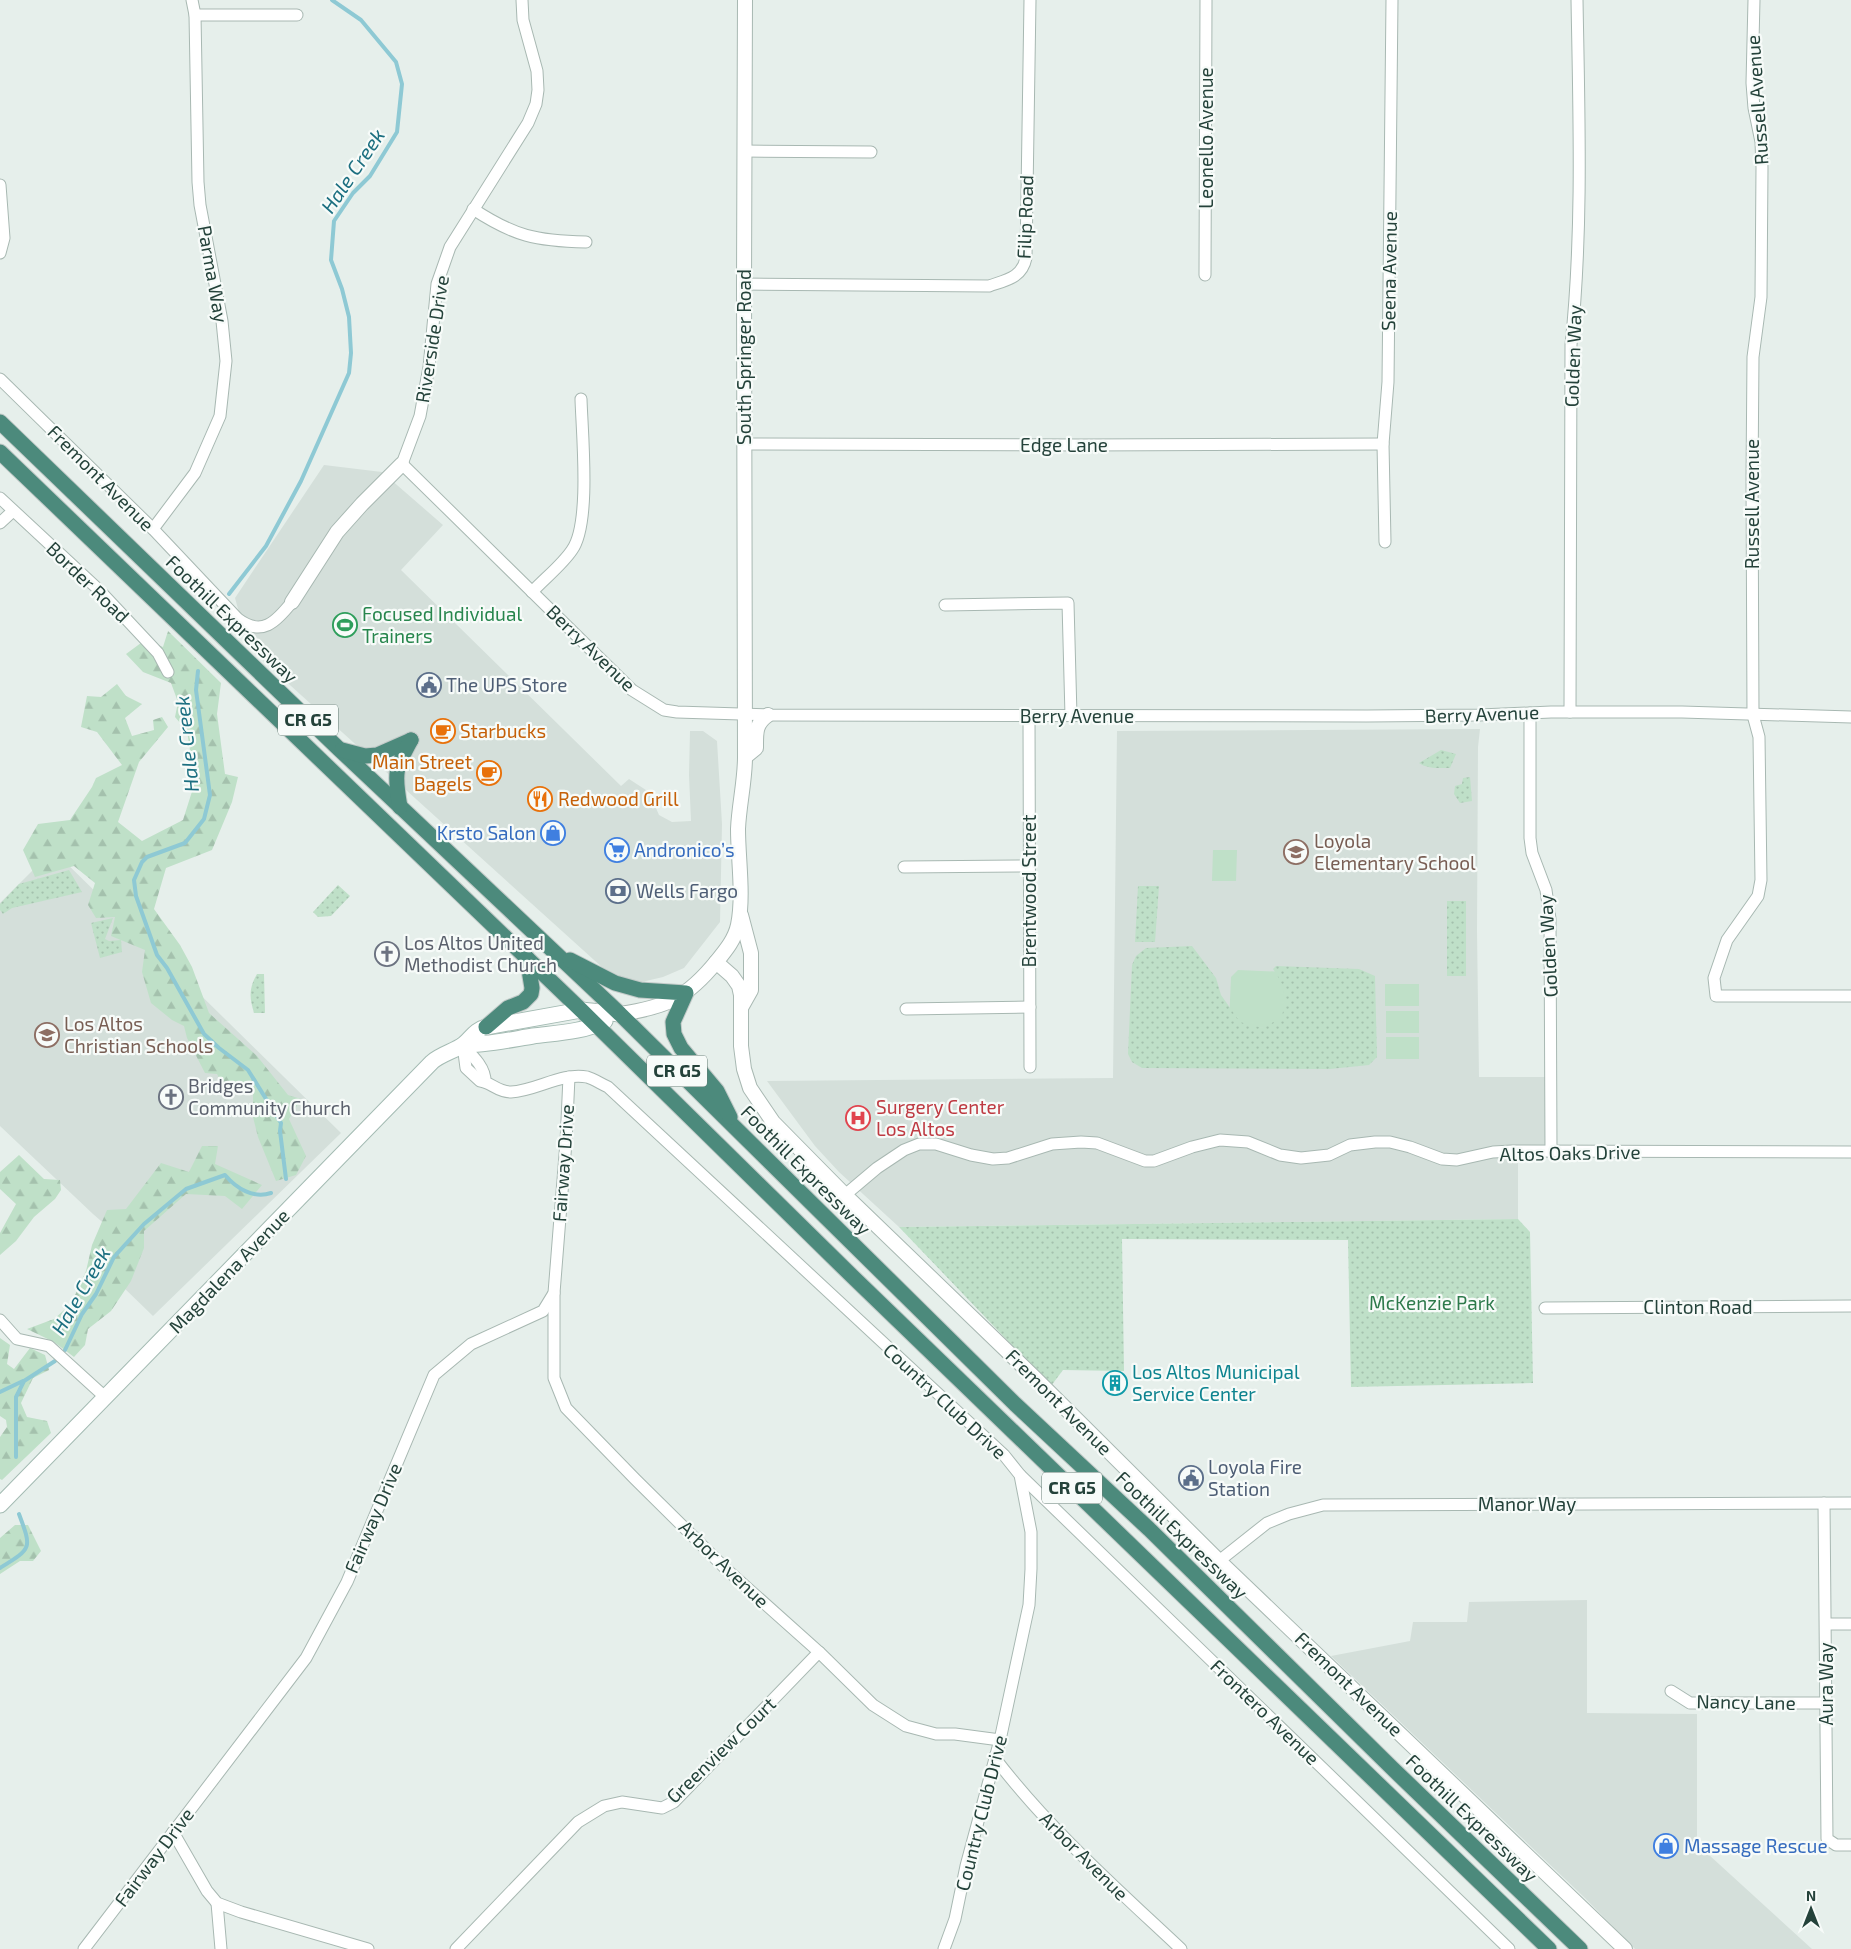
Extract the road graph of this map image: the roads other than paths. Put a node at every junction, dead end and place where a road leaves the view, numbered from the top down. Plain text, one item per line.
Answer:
1 (192, 0) edge
2 (522, 0) edge
3 (745, 0) edge
4 (1030, 0) edge
5 (1206, 0) edge
6 (1392, 0) edge
7 (1577, 0) edge
8 (1754, 0) edge
9 (195, 14) junction
10 (297, 15) dead end
11 (744, 151) junction
12 (871, 152) dead end
13 (0, 185) edge
14 (473, 209) junction
15 (586, 242) dead end
16 (0, 253) edge
17 (1205, 275) dead end
18 (744, 284) junction
19 (0, 379) edge
20 (581, 399) dead end
21 (0, 422) edge
22 (744, 444) junction
23 (1383, 444) junction
24 (0, 452) edge
25 (402, 464) junction
26 (0, 498) edge
27 (13, 511) junction
28 (0, 523) edge
29 (153, 529) junction
30 (1385, 542) dead end
31 (532, 592) junction
32 (292, 602) joint
33 (945, 605) dead end
34 (168, 672) dead end
35 (1570, 712) junction
36 (1530, 713) junction
37 (744, 715) junction
38 (768, 715) junction
39 (1753, 715) junction
40 (1029, 716) junction
41 (1071, 716) junction
42 (1851, 717) edge
43 (338, 749) junction
44 (745, 757) junction
45 (400, 807) junction
46 (1029, 866) junction
47 (904, 867) dead end
48 (739, 910) junction
49 (556, 953) junction
50 (527, 958) junction
51 (716, 962) junction
52 (686, 993) junction
53 (1851, 996) edge
54 (742, 1006) junction
55 (1030, 1007) junction
56 (906, 1009) dead end
57 (581, 1010) junction
58 (620, 1014) junction
59 (597, 1026) junction
60 (486, 1027) junction
61 (463, 1045) junction
62 (1030, 1067) dead end
63 (569, 1077) junction
64 (735, 1127) junction
65 (1551, 1152) junction
66 (1851, 1152) edge
67 (845, 1195) junction
68 (554, 1293) junction
69 (1851, 1306) edge
70 (1545, 1308) dead end
71 (0, 1320) edge
72 (105, 1397) junction
73 (1020, 1475) junction
74 (1824, 1503) junction
75 (1851, 1503) edge
76 (0, 1505) edge
77 (1219, 1561) junction
78 (1826, 1624) junction
79 (1851, 1624) edge
80 (819, 1652) junction
81 (1671, 1691) dead end
82 (1825, 1703) junction
83 (1000, 1740) junction
84 (994, 1756) junction
85 (173, 1832) junction
86 (1851, 1844) edge
87 (217, 1903) junction
88 (84, 1949) edge
89 (221, 1949) edge
90 (368, 1949) edge
91 (456, 1949) edge
92 (944, 1949) edge
93 (1181, 1949) edge
94 (1509, 1949) edge
95 (1549, 1949) edge
96 (1580, 1949) edge
97 (1625, 1949) edge

1 - 9 street, Parma Way
2 - 14 street, Riverside Drive
3 - 11 street, South Springer Road
4 - 18 street, Filip Road
5 - 17 street, Leonello Avenue
6 - 23 street, Seena Avenue
7 - 35 street, Golden Way
8 - 39 street, Russell Avenue
9 - 10 street
9 - 29 street, Parma Way
11 - 12 street
11 - 18 street, South Springer Road
13 - 16 street
14 - 15 street
14 - 25 street, Riverside Drive
18 - 22 street, South Springer Road
19 - 29 street, Fremont Avenue
20 - 31 street
21 - 43 highway, Foothill Expressway / CR G5
22 - 23 street, Edge Lane
22 - 37 street, South Springer Road
23 - 30 street, Seena Avenue
24 - 50 highway, Foothill Expressway / CR G5
25 - 31 street, Berry Avenue
25 - 32 street, Riverside Drive
26 - 27 street, Border Road
27 - 28 street
27 - 34 street, Border Road
29 - 32 street, Fremont Avenue
31 - 37 street, Berry Avenue
33 - 41 street
35 - 36 street, Berry Avenue
35 - 39 street, Berry Avenue
36 - 41 street, Berry Avenue
36 - 65 street, Golden Way
37 - 38 street, Berry Avenue
37 - 44 street, South Springer Road
38 - 40 street, Berry Avenue
38 - 44 street
39 - 42 street, Berry Avenue
39 - 53 street, Russell Avenue
40 - 41 street, Berry Avenue
40 - 46 street, Brentwood Street
43 - 45 highway, Foothill Expressway / CR G5
43 - 45 highway
44 - 48 street, South Springer Road
45 - 49 highway, Foothill Expressway / CR G5
46 - 47 street
46 - 55 street, Brentwood Street
48 - 51 street, South Springer Road
48 - 54 street
49 - 52 highway
49 - 58 highway, Foothill Expressway / CR G5
50 - 57 highway, Foothill Expressway / CR G5
50 - 60 highway
51 - 52 street, South Springer Road
51 - 54 street, Fremont Avenue
52 - 58 street, South Springer Road
52 - 64 highway
54 - 67 street, Fremont Avenue
55 - 56 street
55 - 62 street, Brentwood Street
57 - 58 main road, Magdalena Avenue
57 - 59 highway, Foothill Expressway / CR G5
57 - 60 main road, Magdalena Avenue
58 - 59 main road, Magdalena Avenue
58 - 64 highway, Foothill Expressway / CR G5
59 - 61 main road, Magdalena Avenue
59 - 95 highway, Foothill Expressway / CR G5
60 - 61 main road, Magdalena Avenue
61 - 63 street, Country Club Drive
61 - 72 main road, Magdalena Avenue
63 - 68 street, Fairway Drive
63 - 73 street, Country Club Drive
64 - 96 highway, Foothill Expressway / CR G5
65 - 66 street, Altos Oaks Drive
65 - 67 street, Altos Oaks Drive
67 - 77 street, Fremont Avenue
68 - 80 street, Arbor Avenue
68 - 85 street, Fairway Drive
69 - 70 street, Clinton Road
71 - 72 street
72 - 76 main road, Magdalena Avenue
73 - 83 street, Country Club Drive
73 - 94 street, Frontero Avenue
74 - 75 street, Manor Way
74 - 77 street, Manor Way
74 - 78 street, Aura Way
77 - 97 street, Fremont Avenue
78 - 79 street
78 - 82 street, Aura Way
80 - 83 street, Arbor Avenue
80 - 91 street, Greenview Court
81 - 82 street, Nancy Lane
82 - 86 street, Aura Way
83 - 84 street, Country Club Drive
84 - 92 street, Country Club Drive
84 - 93 street, Arbor Avenue
85 - 87 street
85 - 88 street, Fairway Drive
87 - 89 street
87 - 90 street

